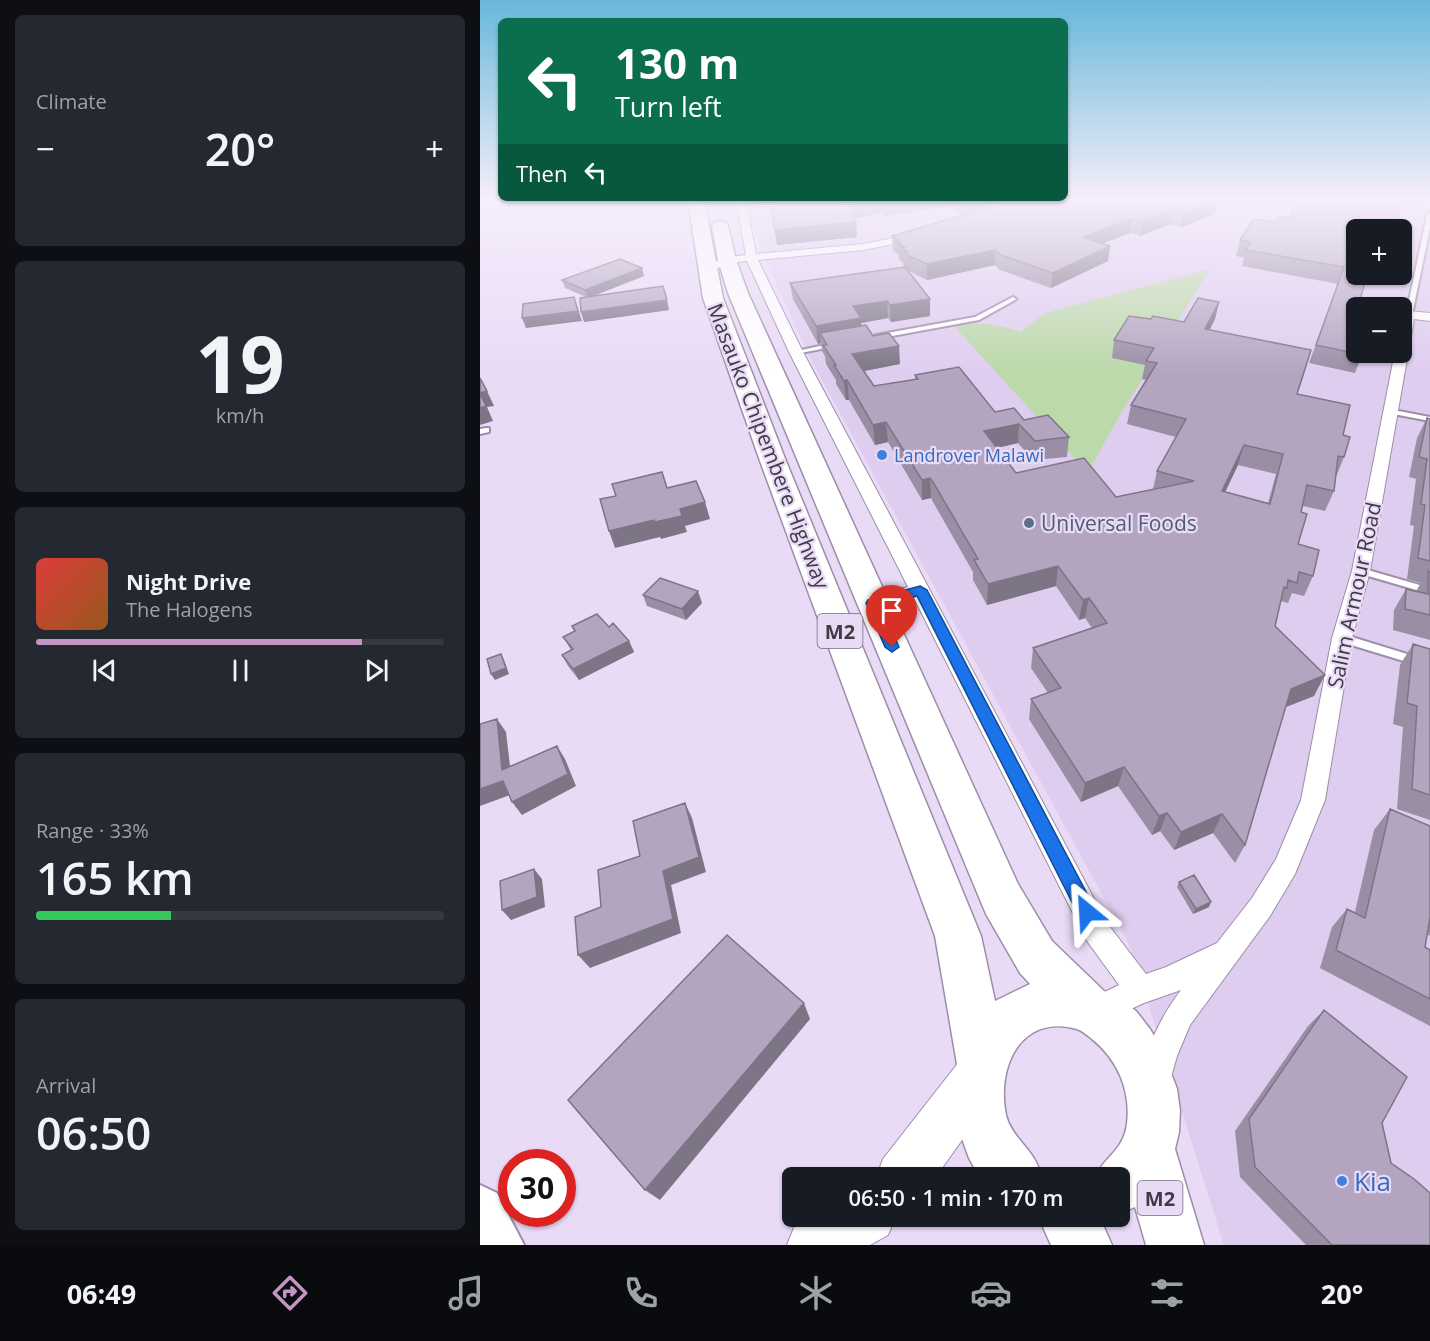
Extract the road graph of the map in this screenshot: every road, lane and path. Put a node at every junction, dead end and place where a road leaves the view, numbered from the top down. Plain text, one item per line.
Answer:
1 (726, 258) edge
2 (728, 258) edge
3 (730, 258) edge
4 (768, 258) edge
5 (1421, 258) edge
6 (729, 263) junction
7 (1012, 299) dead end
8 (1412, 301) edge
9 (1412, 315) edge
10 (1430, 317) edge
11 (864, 340) edge
12 (841, 344) edge
13 (796, 352) junction
14 (1400, 363) edge
15 (1391, 411) junction
16 (1430, 419) edge
17 (1361, 571) junction
18 (920, 590) junction
19 (1430, 591) edge
20 (873, 603) junction
21 (1342, 638) junction
22 (1430, 665) edge
23 (1224, 954) junction
24 (1140, 990) junction
25 (1090, 1009) junction
26 (980, 1069) junction
27 (1154, 1094) junction
28 (910, 1167) edge
29 (1006, 1167) edge
30 (1134, 1168) edge
31 (480, 1210) edge
32 (849, 1227) edge
33 (1072, 1227) edge
34 (499, 1245) edge
35 (815, 1245) edge
36 (1083, 1245) edge
37 (1175, 1245) edge

1 - 6 highway, Masauko Chipembere Highway / M2
2 - 6 highway, Masauko Chipembere Highway / M2
3 - 6 street
4 - 6 street
5 - 8 lane, Salim Armour Road
6 - 13 street
6 - 20 highway, Masauko Chipembere Highway / M2
6 - 26 highway, Masauko Chipembere Highway / M2
7 - 11 lane
9 - 10 street
12 - 13 lane
13 - 18 street
14 - 15 street, Salim Armour Road
15 - 16 lane
15 - 17 street, Salim Armour Road
17 - 19 lane
17 - 21 street, Salim Armour Road
18 - 20 street
18 - 24 street
20 - 25 highway, Masauko Chipembere Highway / M2
21 - 22 lane
21 - 23 street, Salim Armour Road
23 - 24 street, Salim Armour Road
23 - 27 street, Salim Armour Road
24 - 25 street, Salim Armour Road
25 - 26 highway, M2
25 - 27 highway, M2
26 - 28 main road
26 - 29 highway, M2
27 - 30 highway, M2
30 - 37 highway, M2
31 - 34 street
32 - 35 main road
33 - 36 highway

